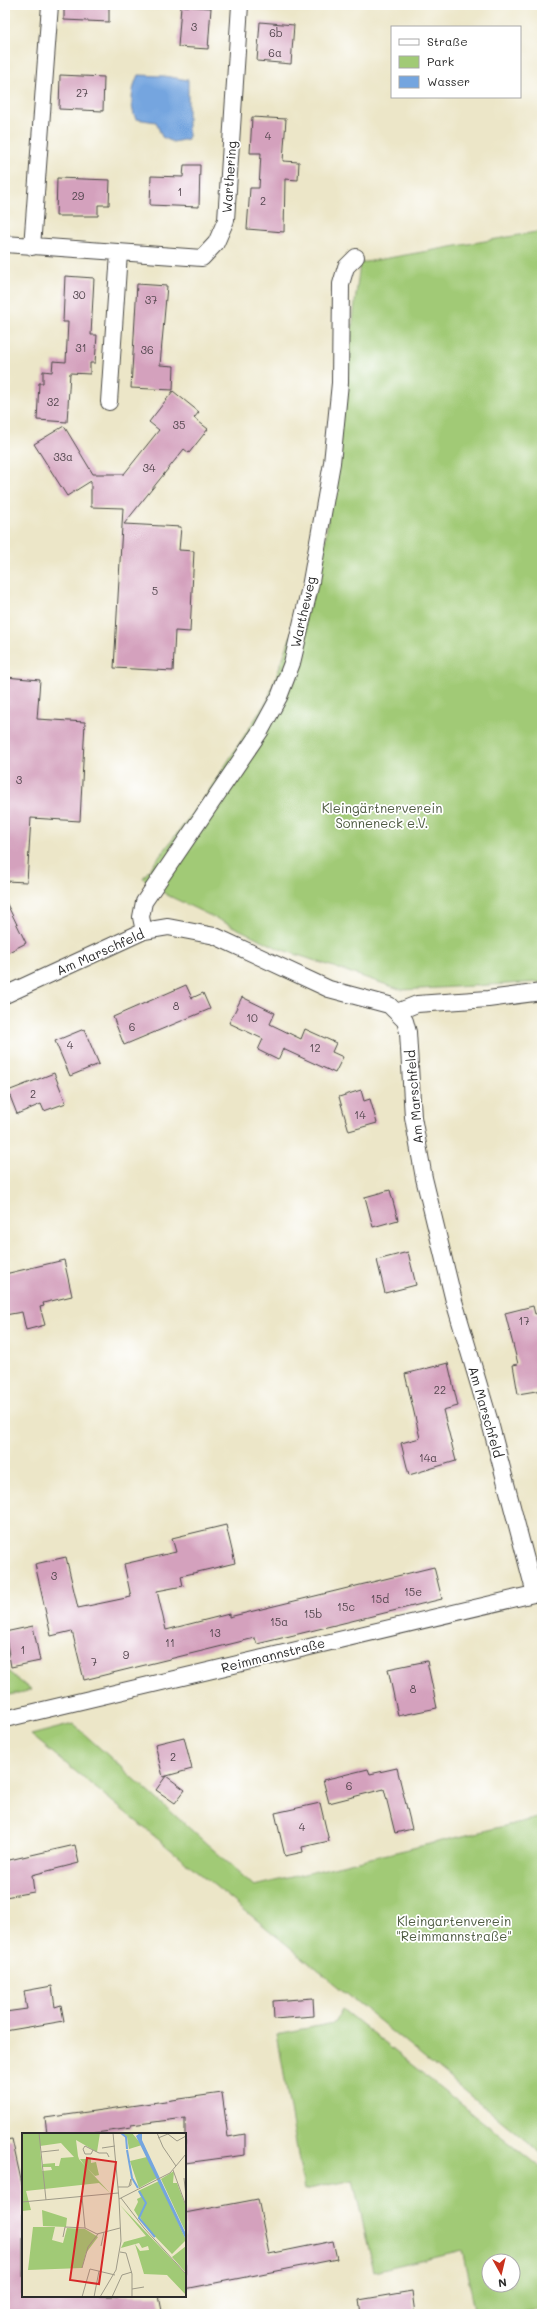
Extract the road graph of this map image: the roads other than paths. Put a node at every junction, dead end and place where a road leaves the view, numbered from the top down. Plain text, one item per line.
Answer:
1 (50, 5) edge
2 (240, 5) edge
3 (5, 244) edge
4 (32, 247) junction
5 (120, 252) junction
6 (356, 257) dead end
7 (110, 402) dead end
8 (144, 931) junction
9 (542, 992) edge
10 (5, 995) edge
11 (397, 1012) junction
12 (538, 1593) edge
13 (5, 1719) edge

1 - 4 street
2 - 5 street, Warthering
3 - 4 street, Warthering
4 - 5 street, Warthering
5 - 7 street
6 - 8 street, Wartheweg
8 - 10 street, Am Marschfeld
8 - 11 street, Am Marschfeld
9 - 11 street
11 - 12 street, Am Marschfeld
12 - 13 street, Reimmannstraße

